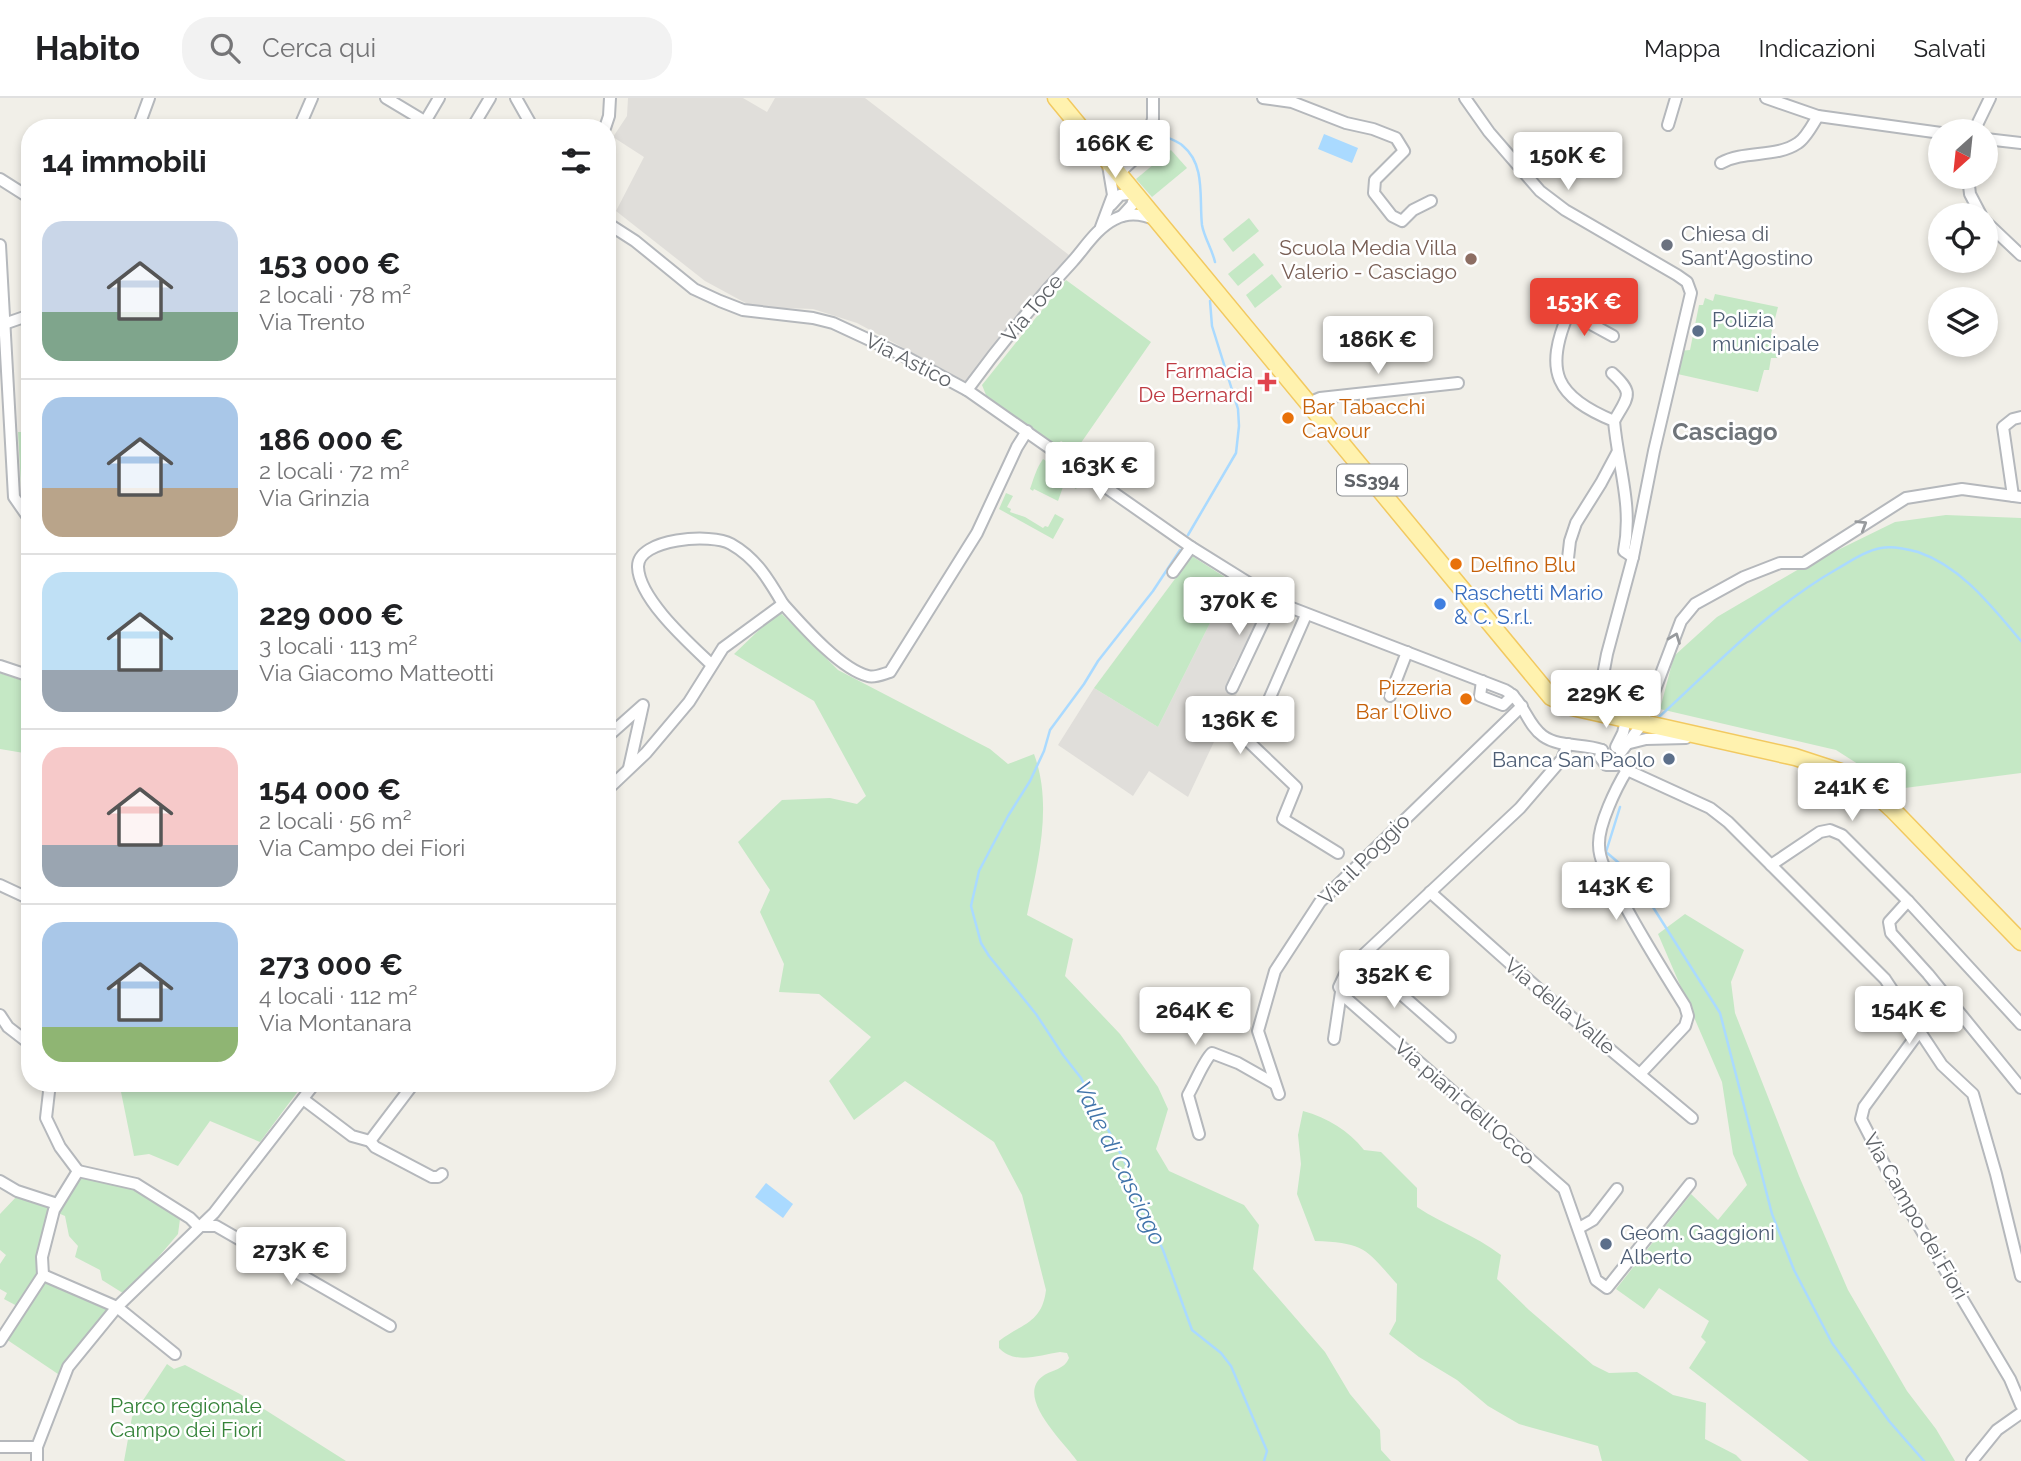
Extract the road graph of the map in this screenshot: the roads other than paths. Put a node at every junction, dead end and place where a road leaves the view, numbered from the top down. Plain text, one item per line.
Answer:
1 (149, 98) edge
2 (312, 98) edge
3 (386, 98) edge
4 (439, 98) edge
5 (490, 98) edge
6 (516, 98) edge
7 (610, 98) edge
8 (1056, 98) edge
9 (1153, 98) edge
10 (1263, 98) edge
11 (1465, 98) edge
12 (1676, 98) edge
13 (1766, 98) edge
14 (1990, 98) edge
15 (1818, 116) junction
16 (141, 119) edge
17 (303, 119) edge
18 (424, 119) edge
19 (427, 119) edge
20 (479, 119) edge
21 (528, 119) edge
22 (608, 119) edge
23 (1979, 119) edge
24 (1668, 125) dead end
25 (1928, 131) edge
26 (1998, 140) edge
27 (2021, 143) edge
28 (1104, 156) junction
29 (1721, 163) dead end
30 (1119, 173) junction
31 (0, 179) edge
32 (21, 192) edge
33 (1136, 193) junction
34 (1432, 201) dead end
35 (1111, 205) junction
36 (1122, 216) junction
37 (1159, 221) junction
38 (616, 229) edge
39 (1100, 230) junction
40 (1998, 233) edge
41 (0, 245) edge
42 (2021, 255) edge
43 (21, 318) edge
44 (4, 324) junction
45 (1613, 336) dead end
46 (1612, 373) dead end
47 (1458, 383) dead end
48 (967, 390) junction
49 (1308, 403) junction
50 (2021, 418) edge
51 (1614, 421) junction
52 (5, 423) edge
53 (1027, 432) junction
54 (1617, 453) junction
55 (2017, 496) edge
56 (21, 508) edge
57 (1191, 547) junction
58 (1633, 556) junction
59 (1567, 567) dead end
60 (1173, 572) dead end
61 (1273, 599) junction
62 (783, 604) junction
63 (1306, 615) junction
64 (1407, 652) junction
65 (711, 664) junction
66 (0, 666) edge
67 (21, 673) edge
68 (1232, 688) dead end
69 (1390, 696) dead end
70 (1522, 706) junction
71 (1595, 713) junction
72 (1634, 722) junction
73 (616, 729) edge
74 (1711, 739) junction
75 (1630, 743) junction
76 (1568, 744) junction
77 (1602, 750) junction
78 (1621, 758) junction
79 (628, 772) junction
80 (616, 782) edge
81 (1338, 853) dead end
82 (1771, 864) junction
83 (0, 885) edge
84 (1430, 892) junction
85 (21, 894) edge
86 (1908, 901) junction
87 (2021, 942) edge
88 (1360, 958) junction
89 (1341, 992) junction
90 (0, 1015) edge
91 (2021, 1024) edge
92 (1919, 1032) junction
93 (21, 1037) edge
94 (1450, 1037) dead end
95 (1334, 1039) dead end
96 (1640, 1074) junction
97 (2021, 1087) edge
98 (49, 1092) edge
99 (308, 1092) edge
100 (407, 1092) edge
101 (303, 1099) junction
102 (1692, 1118) dead end
103 (1199, 1133) dead end
104 (370, 1141) junction
105 (78, 1171) junction
106 (442, 1174) dead end
107 (0, 1181) edge
108 (1690, 1184) dead end
109 (1617, 1189) dead end
110 (57, 1204) junction
111 (198, 1226) junction
112 (1579, 1228) junction
113 (43, 1275) junction
114 (2021, 1276) edge
115 (117, 1307) junction
116 (390, 1326) dead end
117 (1, 1338) edge
118 (175, 1354) dead end
119 (2021, 1405) edge
120 (2021, 1413) edge
121 (0, 1447) edge
122 (37, 1447) junction
123 (37, 1461) edge
124 (1972, 1461) edge

1 - 16 street
2 - 17 street
3 - 18 street
4 - 19 street
5 - 20 street
6 - 21 street
7 - 22 street
8 - 28 main road, SS394
9 - 30 street
10 - 34 street
11 - 58 street
12 - 24 street
13 - 15 street
14 - 23 street
15 - 25 street
15 - 29 street
26 - 27 street
28 - 30 main road, SS394
28 - 35 street, Via Toce
30 - 33 main road, SS394
31 - 32 street
33 - 35 street
33 - 36 street, Via Toce
33 - 37 main road, SS394
35 - 39 street, Via Toce
36 - 37 street
36 - 39 street, Via Toce
37 - 49 main road, SS394
38 - 48 street, Via Astico
39 - 48 street, Via Toce
40 - 42 street
41 - 44 street
43 - 44 street
44 - 52 street
45 - 51 street
46 - 51 street
47 - 49 street
48 - 53 street, Via Astico
49 - 71 main road, SS394
50 - 55 street
51 - 54 street
52 - 56 street
53 - 57 street, Via Astico
53 - 62 street
54 - 58 street
54 - 59 street
72 -> 55 street
57 - 60 street
57 - 61 street, Via Astico
58 - 71 street
61 - 63 street, Via Astico
61 - 68 street
62 - 65 street
62 - 65 street
63 - 64 street, Via Astico
63 - 81 street
64 - 69 street
64 - 70 street, Via Astico
65 - 79 street
66 - 67 street
70 - 76 street
70 - 103 street, Via il Poggio
71 - 72 main road, SS394
72 - 74 main road, SS394
72 - 75 street
72 - 78 street
73 - 79 street
74 - 75 street
74 - 87 main road, SS394
75 - 78 street
76 - 77 street
76 - 84 street
77 - 78 street
77 - 78 street
78 - 82 street
78 - 96 street
79 - 80 street
82 - 86 street
82 - 92 street
83 - 85 street
84 - 88 street
84 - 96 street, Via della Valle
86 - 91 street
86 - 97 street
88 - 89 street
88 - 94 street
89 - 95 street
89 - 112 street, Via piani dell'Occo
90 - 93 street
92 - 114 street
92 - 119 street, Via Campo dei Fiori
96 - 102 street, Via della Valle
98 - 105 street
99 - 101 street
100 - 104 street
101 - 104 street
101 - 111 street
104 - 106 street
105 - 110 street
105 - 111 street
107 - 110 street
108 - 112 street, Via piani dell'Occo
109 - 112 street
110 - 113 street
111 - 115 street
111 - 116 street
113 - 115 street
113 - 117 street
115 - 118 street
115 - 122 street
120 - 124 street
121 - 122 street
122 - 123 street

